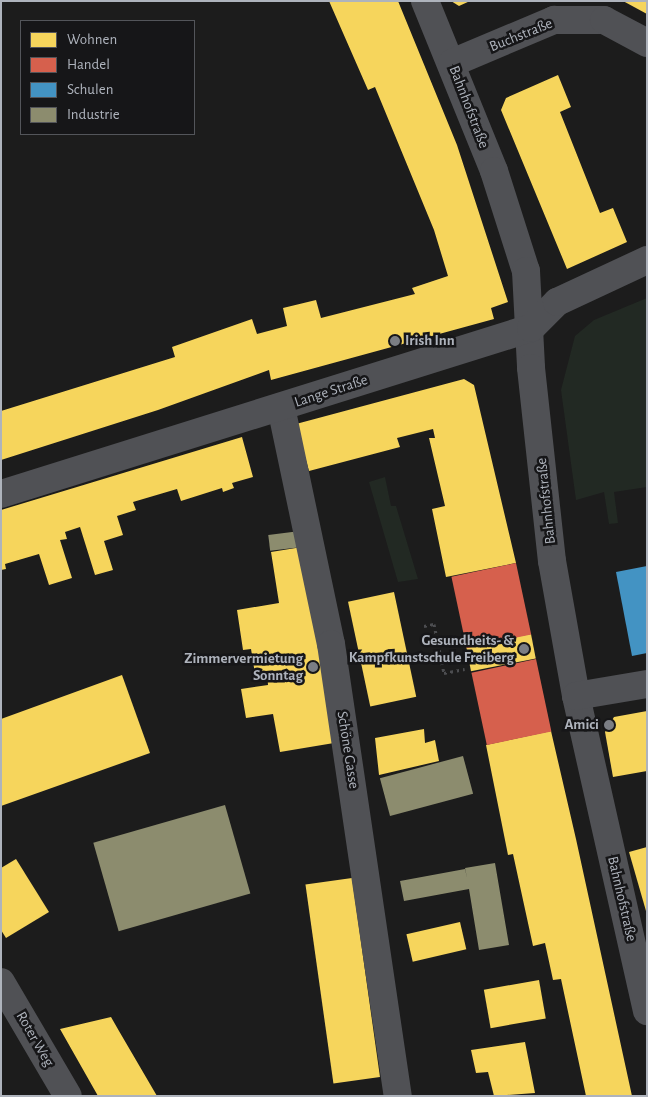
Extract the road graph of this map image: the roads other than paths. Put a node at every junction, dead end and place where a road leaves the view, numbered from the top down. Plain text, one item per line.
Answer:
1 (425, 1) edge
2 (647, 43) edge
3 (452, 63) junction
4 (647, 260) edge
5 (531, 328) junction
6 (281, 407) junction
7 (1, 494) edge
8 (647, 684) edge
9 (576, 696) junction
10 (1, 982) edge
11 (647, 1010) edge
12 (68, 1096) edge
13 (398, 1096) edge

1 - 3 street, Bahnhofstraße
2 - 3 street, Buchstraße
3 - 5 street, Bahnhofstraße
4 - 5 street, Lange Straße
5 - 6 street, Lange Straße
5 - 9 street, Bahnhofstraße
6 - 7 street, Lange Straße
6 - 13 street, Schöne Gasse
8 - 9 street
9 - 11 street, Bahnhofstraße
10 - 12 street, Roter Weg

